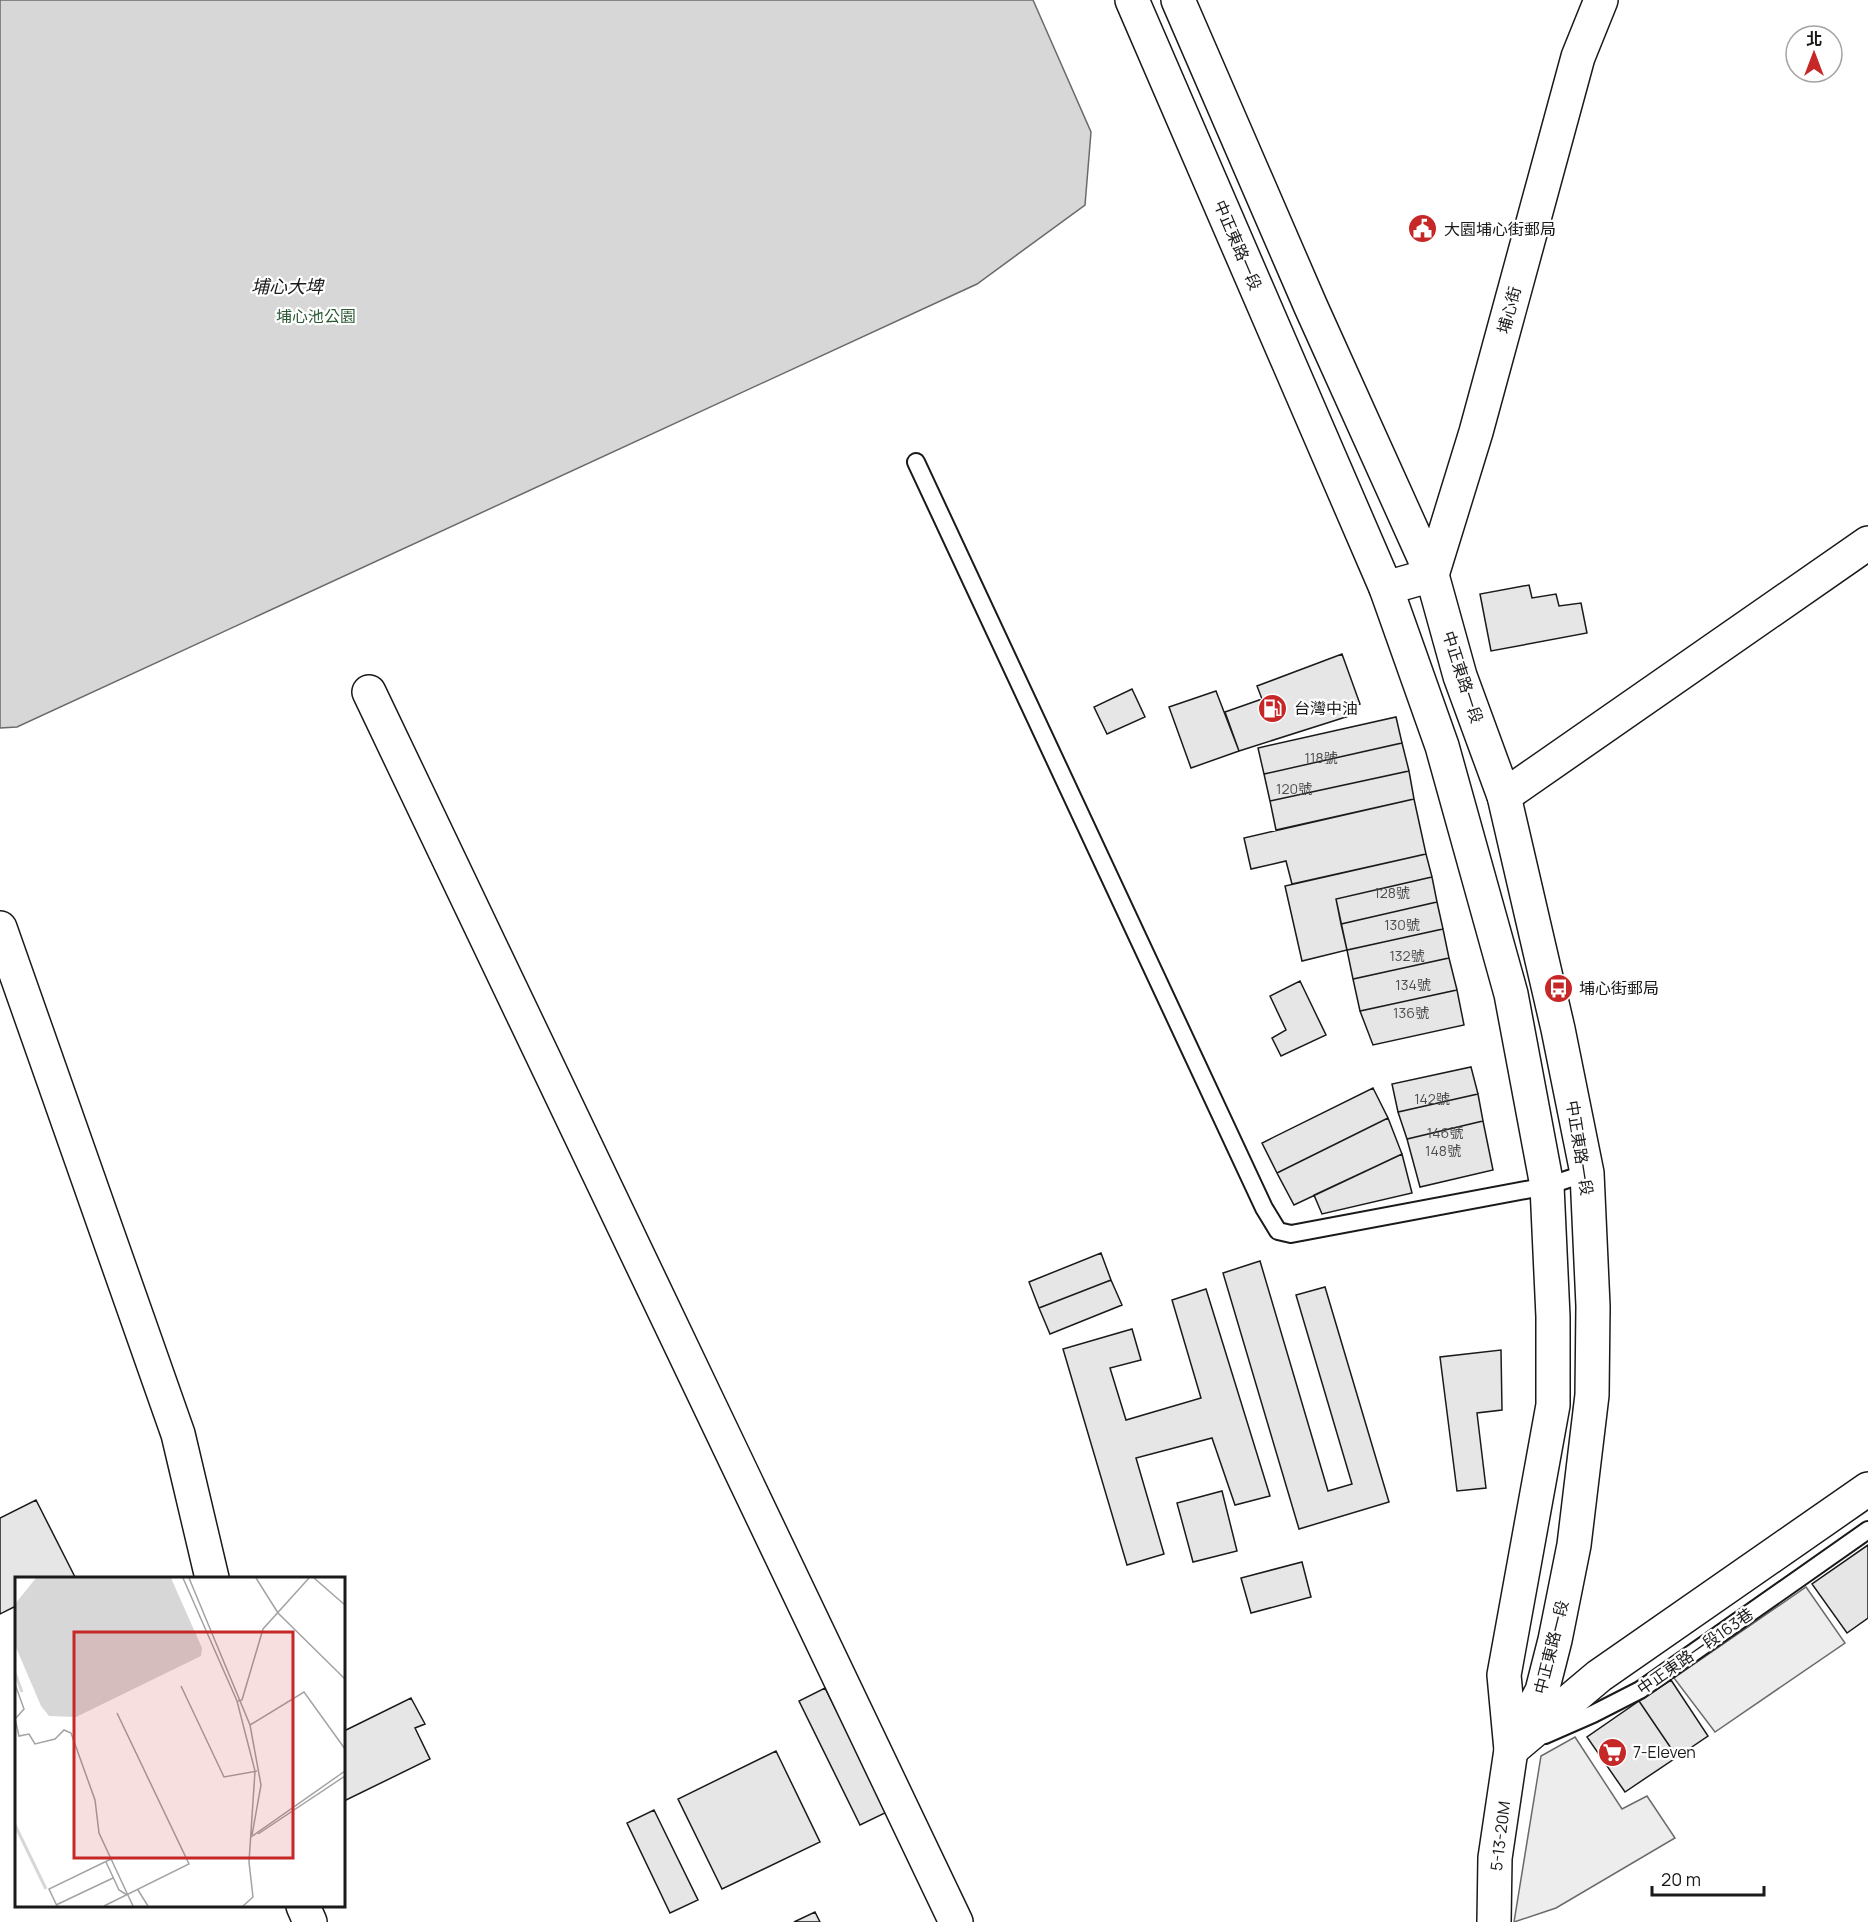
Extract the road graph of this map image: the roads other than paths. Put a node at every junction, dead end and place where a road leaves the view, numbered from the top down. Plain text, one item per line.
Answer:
1 (1132, 0) edge
2 (1178, 0) edge
3 (1601, 0) edge
4 (916, 462) dead end
5 (1868, 543) edge
6 (1432, 575) junction
7 (1386, 588) junction
8 (369, 692) dead end
9 (1504, 796) junction
10 (0, 928) edge
11 (1587, 1173) junction
12 (1547, 1186) junction
13 (1868, 1490) edge
14 (1868, 1530) edge
15 (212, 1577) edge
16 (1511, 1750) junction
17 (304, 1907) edge
18 (310, 1922) edge
19 (956, 1922) edge
20 (1494, 1922) edge

1 - 7 main road, 中正東路一段
2 - 6 main road, 中正東路一段
3 - 6 main road, 埔心街
4 - 12 lane
5 - 9 main road
6 - 7 main road
6 - 9 main road, 中正東路一段
7 - 12 main road, 中正東路一段
8 - 19 main road
9 - 11 main road, 中正東路一段
10 - 15 main road
11 - 12 lane
11 - 16 main road, 中正東路一段
12 - 16 main road, 中正東路一段
13 - 16 main road
14 - 16 lane, 中正東路一段163巷
16 - 20 main road, 5-13-20M
17 - 18 main road

